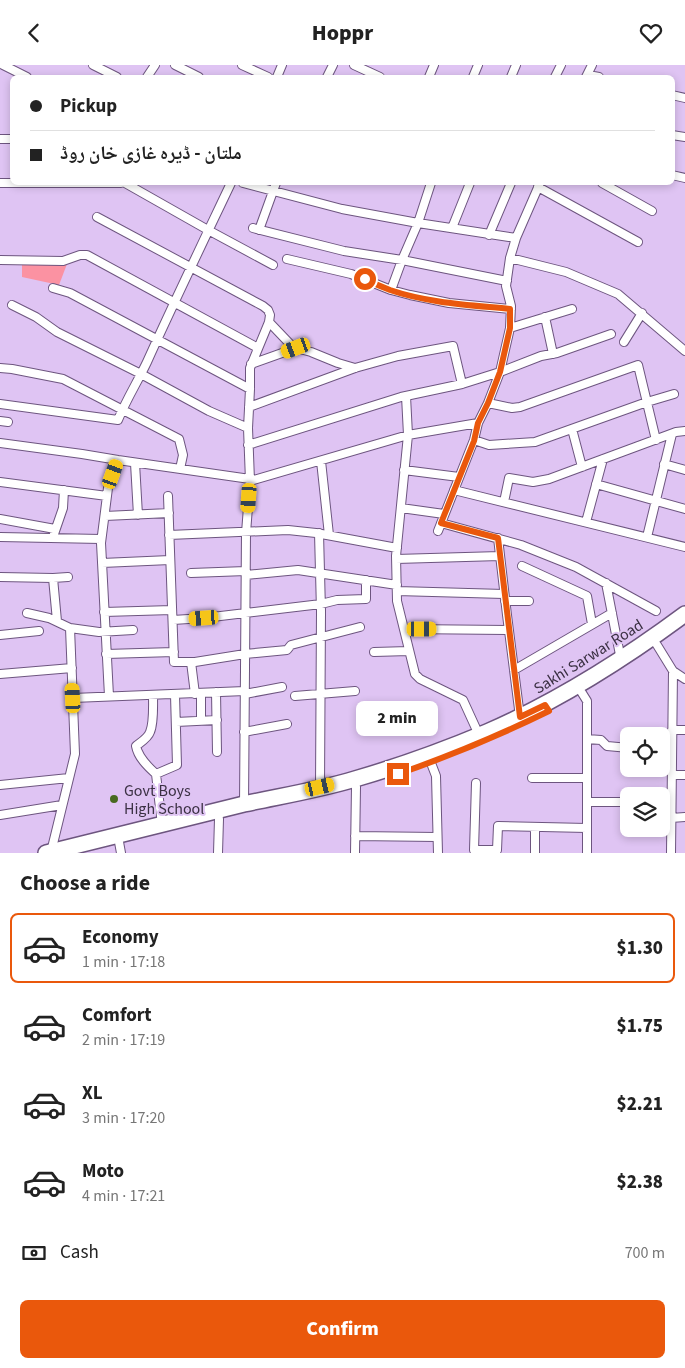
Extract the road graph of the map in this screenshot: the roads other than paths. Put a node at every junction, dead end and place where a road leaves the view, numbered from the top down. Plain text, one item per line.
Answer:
1 (3, 65) edge
2 (93, 65) edge
3 (175, 65) edge
4 (242, 65) edge
5 (354, 65) edge
6 (23, 75) edge
7 (113, 75) edge
8 (196, 75) edge
9 (264, 75) edge
10 (376, 75) edge
11 (129, 185) edge
12 (230, 185) edge
13 (250, 185) edge
14 (275, 185) edge
15 (430, 185) edge
16 (469, 185) edge
17 (510, 185) edge
18 (539, 185) edge
19 (606, 185) edge
20 (272, 191) junction
21 (652, 211) dead end
22 (97, 217) dead end
23 (418, 223) junction
24 (452, 228) junction
25 (208, 230) junction
26 (489, 235) junction
27 (516, 238) junction
28 (638, 243) dead end
29 (287, 259) dead end
30 (510, 259) junction
31 (0, 260) edge
32 (402, 260) junction
33 (273, 265) dead end
34 (192, 267) junction
35 (507, 281) junction
36 (53, 288) dead end
37 (391, 290) junction
38 (175, 303) junction
39 (12, 305) dead end
40 (510, 309) junction
41 (572, 309) dead end
42 (642, 313) junction
43 (545, 317) junction
44 (269, 322) junction
45 (510, 328) junction
46 (612, 334) dead end
47 (158, 339) junction
48 (624, 341) dead end
49 (258, 348) junction
50 (296, 348) junction
51 (685, 351) edge
52 (553, 354) junction
53 (251, 365) junction
54 (0, 368) edge
55 (355, 368) junction
56 (500, 372) junction
57 (142, 374) junction
58 (462, 384) junction
59 (250, 389) junction
60 (674, 394) dead end
61 (406, 396) junction
62 (647, 402) junction
63 (488, 403) junction
64 (0, 404) edge
65 (249, 407) junction
66 (122, 410) junction
67 (478, 423) junction
68 (248, 428) junction
69 (572, 429) junction
70 (685, 431) edge
71 (672, 434) junction
72 (408, 435) junction
73 (656, 440) junction
74 (474, 441) junction
75 (0, 443) edge
76 (248, 445) junction
77 (603, 459) junction
78 (118, 460) junction
79 (321, 461) junction
80 (135, 463) junction
81 (664, 464) junction
82 (582, 467) junction
83 (180, 469) junction
84 (685, 469) edge
85 (404, 470) junction
86 (459, 477) junction
87 (250, 480) junction
88 (0, 482) edge
89 (596, 484) junction
90 (64, 490) junction
91 (454, 490) junction
92 (107, 495) junction
93 (168, 496) dead end
94 (656, 501) junction
95 (504, 502) junction
96 (401, 508) junction
97 (685, 509) edge
98 (169, 513) junction
99 (138, 515) junction
100 (444, 515) junction
101 (105, 516) junction
102 (0, 519) edge
103 (586, 522) junction
104 (56, 529) junction
105 (246, 531) junction
106 (319, 533) junction
107 (170, 535) junction
108 (329, 535) junction
109 (0, 537) edge
110 (647, 537) junction
111 (53, 538) junction
112 (498, 538) junction
113 (101, 539) junction
114 (397, 547) junction
115 (685, 547) edge
116 (500, 556) junction
117 (396, 559) junction
118 (170, 561) junction
119 (102, 563) junction
120 (522, 566) dead end
121 (191, 573) dead end
122 (246, 573) junction
123 (320, 573) junction
124 (0, 577) edge
125 (68, 577) dead end
126 (53, 578) junction
127 (366, 580) junction
128 (606, 583) junction
129 (397, 588) junction
130 (505, 597) junction
131 (529, 601) dead end
132 (321, 604) junction
133 (172, 610) junction
134 (656, 611) dead end
135 (104, 612) junction
136 (246, 612) junction
137 (27, 613) dead end
138 (612, 613) junction
139 (685, 614) edge
140 (173, 620) junction
141 (57, 621) junction
142 (592, 624) junction
143 (685, 624) edge
144 (70, 627) junction
145 (360, 627) dead end
146 (404, 629) junction
147 (133, 630) dead end
148 (508, 630) junction
149 (39, 631) dead end
150 (105, 631) junction
151 (0, 635) edge
152 (321, 637) junction
153 (657, 645) junction
154 (409, 651) junction
155 (374, 652) dead end
156 (174, 653) junction
157 (106, 654) junction
158 (245, 654) junction
159 (621, 659) junction
160 (191, 662) junction
161 (72, 668) junction
162 (514, 670) junction
163 (674, 671) junction
164 (0, 675) edge
165 (685, 679) edge
166 (282, 687) dead end
167 (355, 691) dead end
168 (198, 693) junction
169 (216, 693) junction
170 (245, 693) junction
171 (321, 693) junction
172 (582, 693) junction
173 (153, 695) junction
174 (175, 695) junction
175 (109, 696) junction
176 (295, 696) dead end
177 (73, 698) junction
178 (547, 708) junction
179 (520, 717) junction
180 (202, 720) junction
181 (217, 720) junction
182 (176, 722) junction
183 (287, 724) dead end
184 (672, 730) junction
185 (685, 731) edge
186 (244, 732) junction
187 (479, 735) junction
188 (587, 739) junction
189 (620, 747) edge
190 (217, 752) dead end
191 (431, 763) junction
192 (156, 773) junction
193 (672, 775) junction
194 (685, 775) edge
195 (69, 778) junction
196 (532, 778) dead end
197 (587, 778) junction
198 (355, 783) junction
199 (476, 783) dead end
200 (0, 785) edge
201 (320, 787) junction
202 (587, 802) junction
203 (620, 802) edge
204 (672, 803) joint
205 (62, 805) junction
206 (244, 805) junction
207 (0, 815) edge
208 (671, 817) junction
209 (685, 817) edge
210 (219, 819) junction
211 (162, 825) junction
212 (536, 827) junction
213 (587, 827) junction
214 (355, 836) junction
215 (437, 837) junction
216 (120, 848) edge
217 (48, 852) edge
218 (76, 853) edge
219 (218, 853) edge
220 (355, 853) edge
221 (438, 853) edge
222 (535, 853) edge
223 (587, 853) edge
224 (671, 853) edge

1 - 6 street
2 - 7 street
3 - 8 street
4 - 9 street
5 - 10 street
11 - 25 street
12 - 25 street
13 - 20 street
14 - 20 street
15 - 23 street
16 - 24 street
17 - 26 street
18 - 27 street
18 - 28 street
19 - 21 street
20 - 23 street
20 - 32 street
22 - 34 street
23 - 24 street
23 - 32 street
24 - 26 street
25 - 33 street
25 - 34 street
26 - 27 street
27 - 30 street
29 - 37 street
30 - 35 street
30 - 42 street
31 - 38 street
32 - 35 street
32 - 37 street
34 - 38 street
34 - 44 street
35 - 40 street
36 - 47 street
37 - 40 street
38 - 47 street
38 - 49 street
39 - 57 street
40 - 45 street
41 - 43 street
42 - 48 street
42 - 51 street
43 - 45 street
43 - 52 street
44 - 49 street
44 - 50 street
45 - 56 street
46 - 52 street
47 - 57 street
47 - 59 street
49 - 53 street
50 - 53 street
50 - 55 street
52 - 56 street
53 - 59 street
54 - 66 street
55 - 58 street
55 - 65 street
56 - 58 street
56 - 63 street
57 - 66 street
57 - 68 street
58 - 61 street
59 - 65 street
60 - 62 street
61 - 72 street
61 - 76 street
62 - 63 street
62 - 69 street
62 - 73 street
63 - 67 street
64 - 66 street
65 - 68 street
66 - 83 street
67 - 72 street
67 - 74 street
68 - 76 street
69 - 74 street
69 - 82 street
70 - 71 street
71 - 73 street
71 - 81 street
72 - 79 street
72 - 85 street
73 - 77 street
74 - 86 street
75 - 78 street
76 - 87 street
77 - 82 street
77 - 89 street
78 - 80 street
78 - 92 street
79 - 87 street
79 - 108 street
80 - 83 street
80 - 99 street
81 - 84 street
81 - 94 street
82 - 95 street
83 - 87 street
85 - 86 street
85 - 96 street
86 - 91 street
87 - 105 street
88 - 90 street
89 - 94 street
89 - 103 street
90 - 92 street
90 - 104 street
91 - 95 street
91 - 100 street
92 - 101 street
93 - 98 street
94 - 97 street
94 - 110 street
95 - 103 street
96 - 100 street
96 - 114 street
98 - 99 street
98 - 107 street
99 - 101 street
100 - 112 street
101 - 113 street
102 - 104 street
103 - 110 street
104 - 111 street
105 - 106 street
105 - 107 street
105 - 122 street
106 - 108 street
106 - 123 street
107 - 118 street
108 - 114 street
109 - 111 street
110 - 115 street
111 - 113 street
112 - 116 street
112 - 128 street
113 - 119 street
114 - 117 street
116 - 117 street
116 - 130 street
117 - 129 street
118 - 119 street
118 - 133 street
119 - 135 street
120 - 142 street
121 - 122 street
122 - 123 street
122 - 136 street
123 - 127 street
123 - 132 street
124 - 126 street
125 - 126 street
126 - 141 street
127 - 129 street
127 - 132 street
128 - 134 street
128 - 138 street
129 - 130 street
129 - 146 street
130 - 131 street
130 - 148 street
132 - 136 street
132 - 152 street
133 - 135 street
133 - 140 street
135 - 150 street
136 - 140 street
136 - 158 street
137 - 141 street
138 - 142 street
138 - 159 street
139 - 159 highway, Sakhi Sarwar Road
140 - 156 street
141 - 144 street
142 - 162 street
143 - 153 highway
144 - 150 street
144 - 161 street
145 - 152 street
146 - 148 street
146 - 154 street
147 - 150 street
148 - 162 street
149 - 151 street
150 - 157 street
152 - 158 street
152 - 171 street
153 - 163 street
153 - 172 highway
154 - 155 street
154 - 187 street
156 - 157 street
156 - 160 street
157 - 175 street
158 - 160 street
158 - 170 street
159 - 178 highway, Sakhi Sarwar Road
160 - 168 street
161 - 164 street
161 - 177 street
162 - 179 street
163 - 165 street
163 - 184 street
166 - 170 street
167 - 171 street
168 - 169 street
168 - 174 street
168 - 180 street
169 - 170 street
169 - 181 street
170 - 186 street
171 - 176 street
171 - 201 street
172 - 178 highway
172 - 188 street
173 - 174 street
173 - 175 street
173 - 192 street
174 - 182 street
175 - 177 street
177 - 195 street
178 - 179 highway, Sakhi Sarwar Road
178 - 191 highway
179 - 187 highway, Sakhi Sarwar Road
180 - 181 street
180 - 182 street
181 - 190 street
182 - 192 street
183 - 186 street
184 - 185 street
184 - 193 street
186 - 206 street
187 - 198 highway, Sakhi Sarwar Road
188 - 189 street
188 - 197 street
191 - 198 highway
191 - 215 street
192 - 211 street
193 - 194 street
193 - 204 street
195 - 200 street
195 - 205 street
196 - 197 street
197 - 202 street
198 - 201 highway, Sakhi Sarwar Road
198 - 210 highway
198 - 214 street
199 - 212 street
201 - 206 highway, Sakhi Sarwar Road
202 - 203 street
202 - 213 street
204 - 208 street
205 - 207 street
205 - 217 street
206 - 211 highway, Sakhi Sarwar Road
208 - 209 street
208 - 224 street
210 - 216 highway
210 - 219 street
211 - 217 highway, Sakhi Sarwar Road
212 - 213 street
212 - 222 street
213 - 223 street
214 - 215 street
214 - 220 street
215 - 221 street
216 - 218 highway

